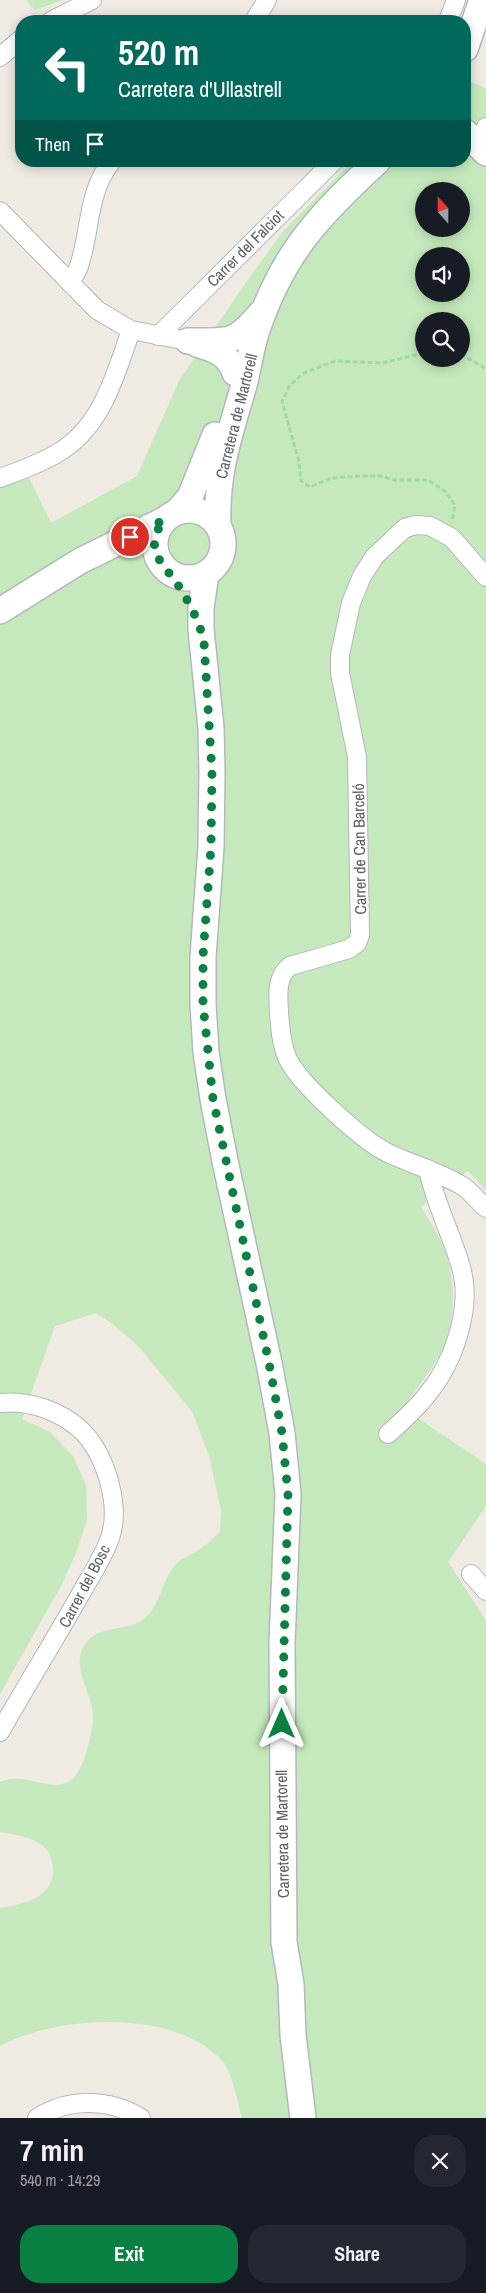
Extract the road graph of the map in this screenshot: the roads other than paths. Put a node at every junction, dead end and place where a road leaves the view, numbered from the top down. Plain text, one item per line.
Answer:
1 (92, 0) edge
2 (267, 0) edge
3 (456, 0) edge
4 (482, 0) edge
5 (63, 15) edge
6 (258, 15) edge
7 (450, 15) edge
8 (471, 32) edge
9 (15, 44) edge
10 (0, 58) edge
11 (108, 167) edge
12 (328, 167) edge
13 (372, 167) edge
14 (0, 212) edge
15 (70, 283) junction
16 (264, 310) junction
17 (131, 330) junction
18 (158, 336) junction
19 (255, 336) junction
20 (188, 341) junction
21 (235, 373) junction
22 (0, 478) edge
23 (171, 516) junction
24 (218, 526) junction
25 (80, 561) junction
26 (164, 566) junction
27 (206, 574) junction
28 (486, 577) edge
29 (0, 611) edge
30 (201, 629) junction
31 (428, 1169) junction
32 (486, 1208) edge
33 (0, 1403) edge
34 (388, 1434) dead end
35 (471, 1574) dead end
36 (486, 1592) edge
37 (0, 1732) edge
38 (284, 1942) junction
39 (38, 2118) edge
40 (142, 2118) edge
41 (287, 2118) edge
42 (303, 2118) edge

1 - 5 street
2 - 6 street
3 - 7 street
4 - 8 main road
9 - 10 street
11 - 15 street
12 - 18 street, Carrer del Falciot
13 - 16 main road, Carretera de Martorell
14 - 15 street
15 - 17 street
16 - 19 main road, Carretera de Martorell
16 - 20 main road
17 - 18 street
17 - 22 street
18 - 20 street
19 - 21 main road, Carretera de Martorell
19 - 24 main road, Carretera de Martorell
20 - 21 main road
21 - 23 main road, Carretera de Martorell
23 - 24 main road
23 - 25 main road
23 - 26 main road, Carretera de Martorell
24 - 27 main road, Carretera de Martorell
25 - 26 main road
25 - 29 main road
26 - 27 main road
26 - 30 main road, Carretera de Martorell
27 - 30 main road, Carretera de Martorell
28 - 31 street, Carrer de Can Barceló
30 - 38 main road, Carretera de Martorell
31 - 32 street, Carrer de Can Barceló
31 - 34 street
33 - 37 street, Carrer del Bosc
35 - 36 street
38 - 41 main road
38 - 42 main road, Carretera de Martorell
39 - 40 street

